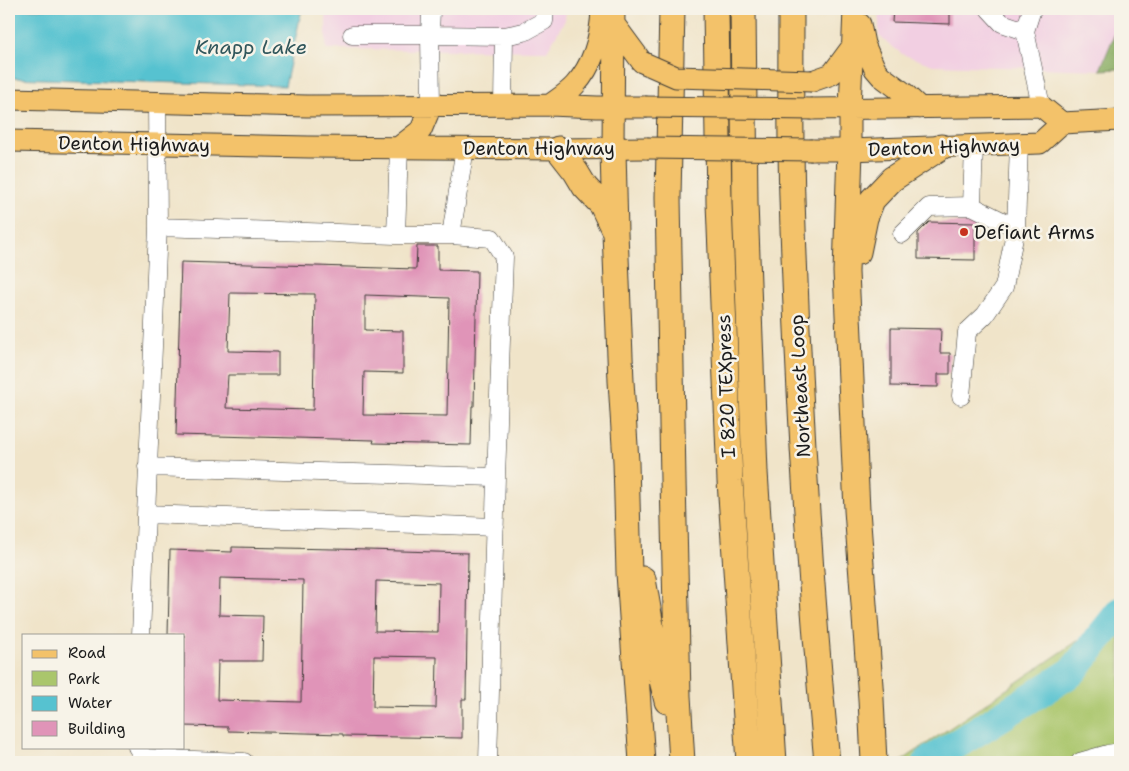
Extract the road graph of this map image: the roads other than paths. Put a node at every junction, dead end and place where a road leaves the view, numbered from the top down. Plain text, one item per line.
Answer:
1 (430, 9) edge
2 (545, 9) edge
3 (672, 9) edge
4 (716, 9) edge
5 (743, 9) edge
6 (791, 9) edge
7 (855, 9) edge
8 (989, 9) edge
9 (1032, 9) edge
10 (610, 14) edge
11 (1025, 31) junction
12 (352, 34) dead end
13 (430, 35) junction
14 (504, 36) junction
15 (852, 47) junction
16 (9, 99) edge
17 (157, 104) junction
18 (503, 105) junction
19 (550, 105) junction
20 (431, 106) junction
21 (1041, 106) junction
22 (613, 108) junction
23 (920, 108) junction
24 (850, 109) junction
25 (1120, 120) edge
26 (1072, 123) junction
27 (9, 141) edge
28 (1019, 144) junction
29 (158, 145) junction
30 (974, 145) junction
31 (399, 147) junction
32 (941, 147) junction
33 (465, 148) junction
34 (558, 149) junction
35 (613, 149) junction
36 (850, 150) junction
37 (972, 206) junction
38 (158, 226) junction
39 (1016, 228) junction
40 (615, 232) junction
41 (902, 234) dead end
42 (396, 235) junction
43 (452, 235) junction
44 (846, 272) junction
45 (961, 396) dead end
46 (147, 468) junction
47 (496, 477) junction
48 (146, 514) junction
49 (495, 527) junction
50 (636, 572) junction
51 (141, 634) edge
52 (138, 748) edge
53 (1120, 752) edge
54 (244, 762) edge
55 (488, 762) edge
56 (642, 762) edge
57 (681, 762) edge
58 (749, 762) edge
59 (774, 762) edge
60 (827, 762) edge
61 (874, 762) edge
62 (1080, 762) edge

1 - 13 lane
2 - 14 lane
3 - 57 highway
4 - 58 highway, I 820 TEXpress
5 - 59 highway, I 820 TEXpress
6 - 60 highway, Northeast Loop
7 - 15 main road
7 - 23 main road
8 - 11 lane
9 - 11 lane
10 - 15 main road, bridge
10 - 19 main road
10 - 22 main road
11 - 21 lane
12 - 13 lane
13 - 14 lane
13 - 20 lane
14 - 18 lane
15 - 24 main road
16 - 17 main road, Denton Highway
17 - 20 main road, Denton Highway
17 - 29 lane
18 - 19 main road, Denton Highway
18 - 20 main road, Denton Highway
19 - 22 main road, Denton Highway
20 - 31 main road
21 - 23 main road, Denton Highway
21 - 26 main road
22 - 24 main road, Denton Highway, bridge
22 - 35 main road
23 - 24 main road, Denton Highway
24 - 36 main road
25 - 26 main road
26 - 28 main road, Denton Highway
27 - 29 main road, Denton Highway
28 - 30 main road, Denton Highway
28 - 39 lane
29 - 31 main road, Denton Highway
29 - 38 lane
30 - 32 main road, Denton Highway
30 - 37 lane
31 - 33 main road, Denton Highway
31 - 42 lane
32 - 36 main road, Denton Highway
32 - 44 highway
33 - 34 main road, Denton Highway
33 - 43 lane
34 - 35 main road, Denton Highway
34 - 40 highway
35 - 36 main road, Denton Highway, bridge
35 - 40 highway
36 - 44 highway
37 - 39 lane
37 - 41 lane
38 - 42 lane
38 - 46 lane
39 - 45 lane
40 - 50 highway
42 - 43 lane
43 - 47 lane
44 - 61 highway
46 - 47 lane
46 - 48 lane
47 - 49 lane
48 - 49 lane
48 - 51 lane
49 - 55 lane
50 - 56 highway
50 - 57 highway
52 - 54 lane
53 - 62 lane

